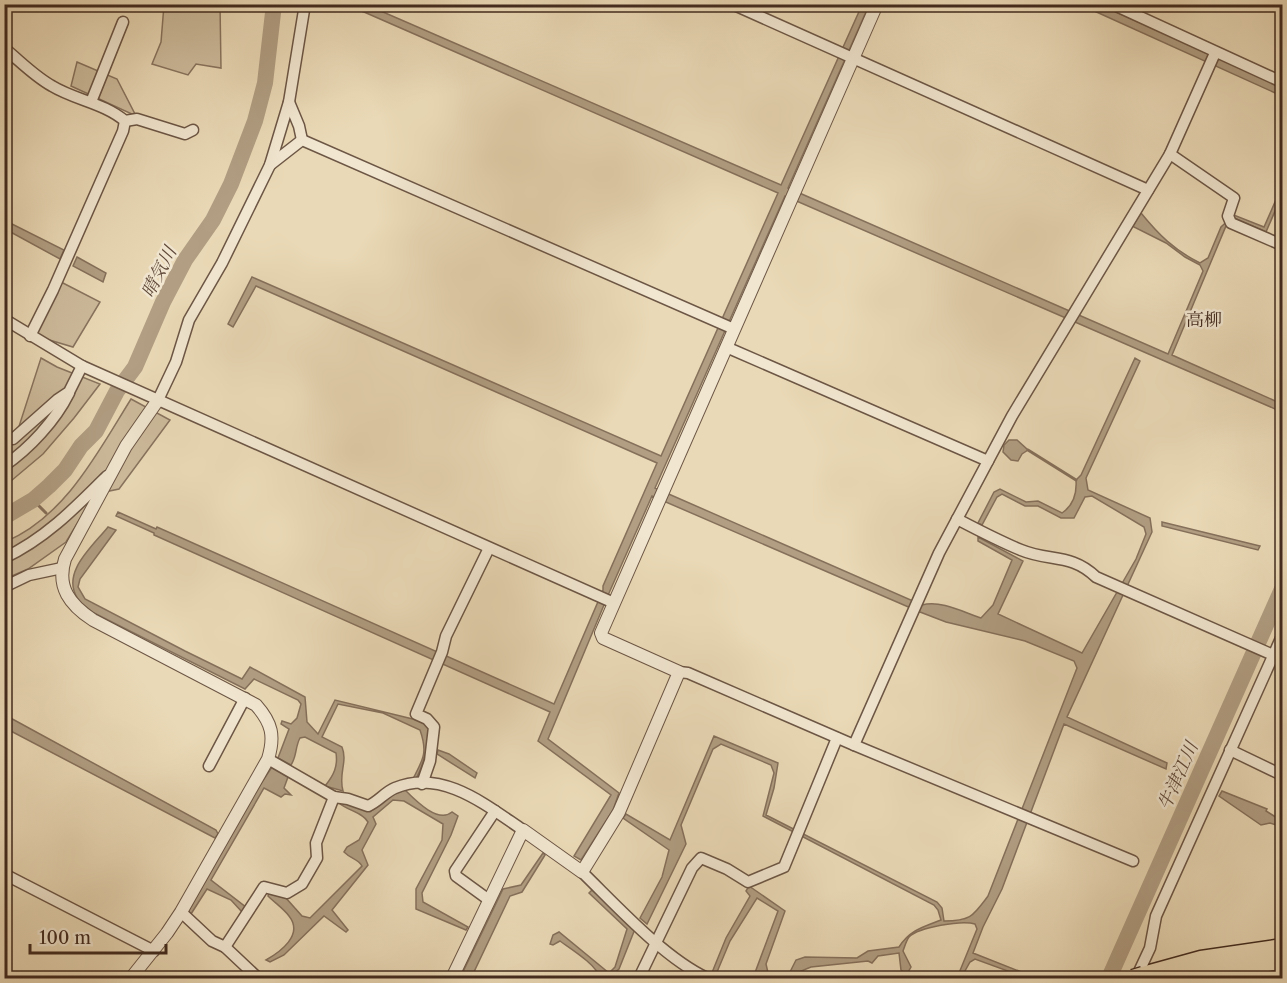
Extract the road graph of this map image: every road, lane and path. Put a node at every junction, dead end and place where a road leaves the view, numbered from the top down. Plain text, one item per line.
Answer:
1 (304, 4) edge
2 (732, 4) edge
3 (877, 4) edge
4 (1112, 4) edge
5 (123, 22) dead end
6 (4, 48) edge
7 (1215, 53) junction
8 (854, 58) junction
9 (1282, 82) edge
10 (91, 102) junction
11 (289, 102) junction
12 (124, 121) junction
13 (193, 130) dead end
14 (302, 140) junction
15 (1170, 154) junction
16 (270, 165) junction
17 (1148, 190) junction
18 (1282, 245) edge
19 (4, 319) edge
20 (734, 329) junction
21 (30, 336) junction
22 (726, 347) junction
23 (82, 366) junction
24 (69, 392) junction
25 (158, 400) junction
26 (4, 438) edge
27 (988, 461) junction
28 (4, 466) edge
29 (110, 473) junction
30 (957, 519) junction
31 (489, 548) junction
32 (4, 558) edge
33 (62, 568) junction
34 (4, 587) edge
35 (607, 600) junction
36 (1282, 636) edge
37 (1273, 655) junction
38 (680, 672) junction
39 (245, 698) junction
40 (837, 738) junction
41 (854, 745) junction
42 (1230, 750) junction
43 (268, 759) junction
44 (209, 765) dead end
45 (1282, 775) edge
46 (422, 784) junction
47 (334, 797) junction
48 (495, 812) junction
49 (523, 830) junction
50 (1132, 861) dead end
51 (582, 872) junction
52 (4, 874) edge
53 (489, 900) junction
54 (181, 912) junction
55 (656, 942) junction
56 (225, 947) junction
57 (1282, 947) edge
58 (154, 951) junction
59 (1282, 961) edge
60 (1250, 972) edge
61 (1137, 977) edge
62 (130, 978) edge
63 (258, 978) edge
64 (452, 978) edge
65 (639, 978) edge
66 (707, 978) edge
67 (1176, 978) edge

1 - 11 street
2 - 8 street
3 - 8 street
4 - 7 street
5 - 10 street
6 - 10 street
7 - 9 street
7 - 15 street
8 - 17 street
8 - 20 street
10 - 12 street
11 - 14 street
11 - 16 street
12 - 13 street
12 - 21 street
14 - 16 street
14 - 20 street
15 - 17 street
15 - 18 street
16 - 25 street
17 - 27 street
19 - 21 street
20 - 22 street
21 - 23 street
22 - 27 street
22 - 35 street
23 - 24 street
23 - 25 street
24 - 26 street
24 - 28 street
25 - 29 street
25 - 31 street
27 - 30 street
29 - 32 street
29 - 33 street
30 - 37 street
30 - 41 street
31 - 35 street
31 - 46 street
33 - 34 street
33 - 39 street
35 - 38 street
36 - 37 street
37 - 42 street
38 - 40 street
38 - 51 street
39 - 43 street
39 - 44 street
40 - 41 street
40 - 55 street
41 - 50 street
42 - 45 street
42 - 61 street
43 - 47 street
43 - 54 street
46 - 47 street
46 - 48 street
47 - 56 street
48 - 49 street
48 - 53 street
49 - 51 street
49 - 53 street
51 - 55 street
52 - 58 street
53 - 64 street
54 - 56 street
54 - 58 street
55 - 65 street
55 - 66 street
56 - 63 street
57 - 61 highway
58 - 62 street
59 - 60 highway
60 - 67 highway

